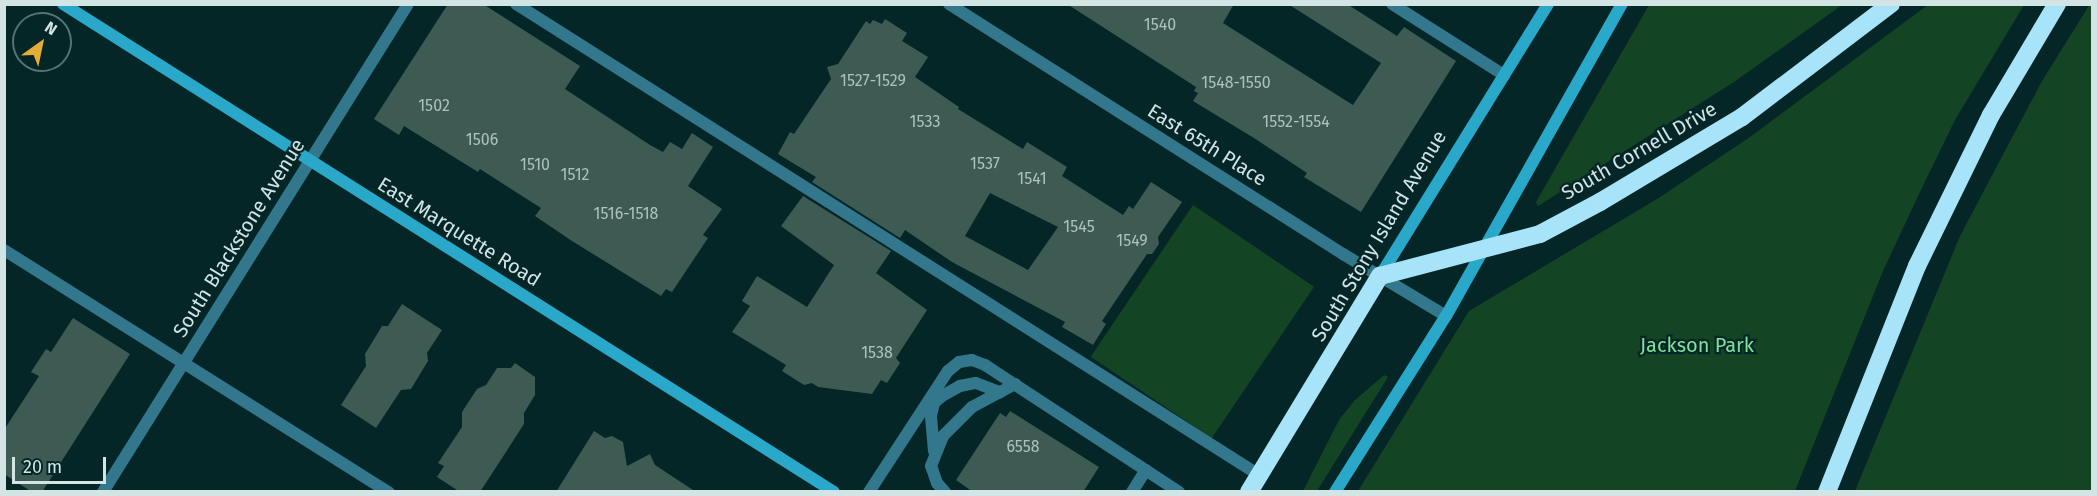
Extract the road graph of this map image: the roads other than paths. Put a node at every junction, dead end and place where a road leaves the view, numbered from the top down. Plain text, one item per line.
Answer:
1 (63, 4) edge
2 (408, 4) edge
3 (516, 4) edge
4 (949, 4) edge
5 (1392, 4) edge
6 (1548, 4) edge
7 (1622, 4) edge
8 (1891, 4) edge
9 (2057, 4) edge
10 (1504, 75) junction
11 (310, 160) junction
12 (1484, 248) junction
13 (4, 250) edge
14 (1380, 276) junction
15 (1446, 315) junction
16 (184, 362) junction
17 (1015, 384) junction
18 (1000, 392) junction
19 (934, 452) junction
20 (1146, 470) junction
21 (1259, 475) junction
22 (103, 492) edge
23 (389, 492) edge
24 (834, 492) edge
25 (870, 492) edge
26 (945, 492) edge
27 (1132, 492) edge
28 (1179, 492) edge
29 (1249, 492) edge
30 (1335, 492) edge
31 (1827, 492) edge

1 - 11 street, East Marquette Road
2 - 11 street, South Blackstone Avenue
3 - 21 street
4 - 14 street, East 65th Place
5 - 10 street
6 - 10 street, South Stony Island Avenue
7 - 12 street
8 - 12 highway, South Cornell Drive
9 - 31 highway
10 - 14 street, South Stony Island Avenue
11 - 16 street, South Blackstone Avenue
11 - 24 street, East Marquette Road
12 - 14 highway, South Cornell Drive
12 - 15 street
13 - 16 street
14 - 15 street, East 65th Place
14 - 21 highway, South Stony Island Avenue
15 - 30 street
16 - 22 street, South Blackstone Avenue
16 - 23 street
17 - 18 street
17 - 20 street
17 - 25 street
18 - 19 street
18 - 19 street
19 - 26 street
20 - 27 street
20 - 28 street
21 - 29 highway, South Stony Island Avenue

